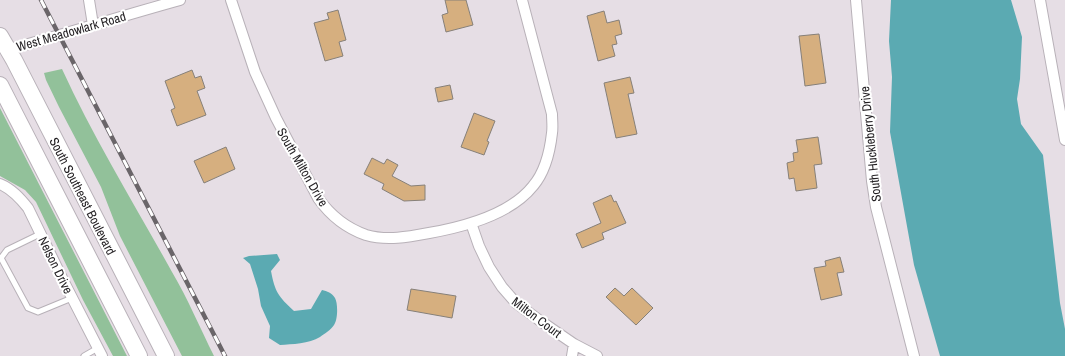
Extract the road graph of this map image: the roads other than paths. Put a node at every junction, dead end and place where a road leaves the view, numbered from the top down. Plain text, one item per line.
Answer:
1 (89, 0) edge
2 (180, 0) edge
3 (231, 0) edge
4 (522, 0) edge
5 (856, 0) edge
6 (1040, 0) edge
7 (93, 25) junction
8 (4, 43) edge
9 (0, 85) edge
10 (1065, 140) edge
11 (0, 184) edge
12 (471, 223) junction
13 (40, 234) junction
14 (72, 298) junction
15 (574, 344) junction
16 (100, 352) edge
17 (84, 356) edge
18 (139, 356) edge
19 (166, 356) edge
20 (572, 356) edge
21 (597, 356) edge
22 (914, 356) edge

1 - 7 street
2 - 7 street, West Meadowlark Road
3 - 12 street, South Milton Drive
4 - 12 street, South Milton Drive
5 - 22 street, South Huckleberry Drive
6 - 10 street
7 - 8 street, West Meadowlark Road
8 - 19 main road, South Southeast Boulevard
9 - 18 main road, South Southeast Boulevard
11 - 13 street, Nelson Drive
12 - 15 street, Milton Court
13 - 14 street, Nelson Drive
13 - 14 lane
14 - 16 street, Nelson Drive
15 - 20 street, Milton Court
15 - 21 street, Milton Court
16 - 17 lane

